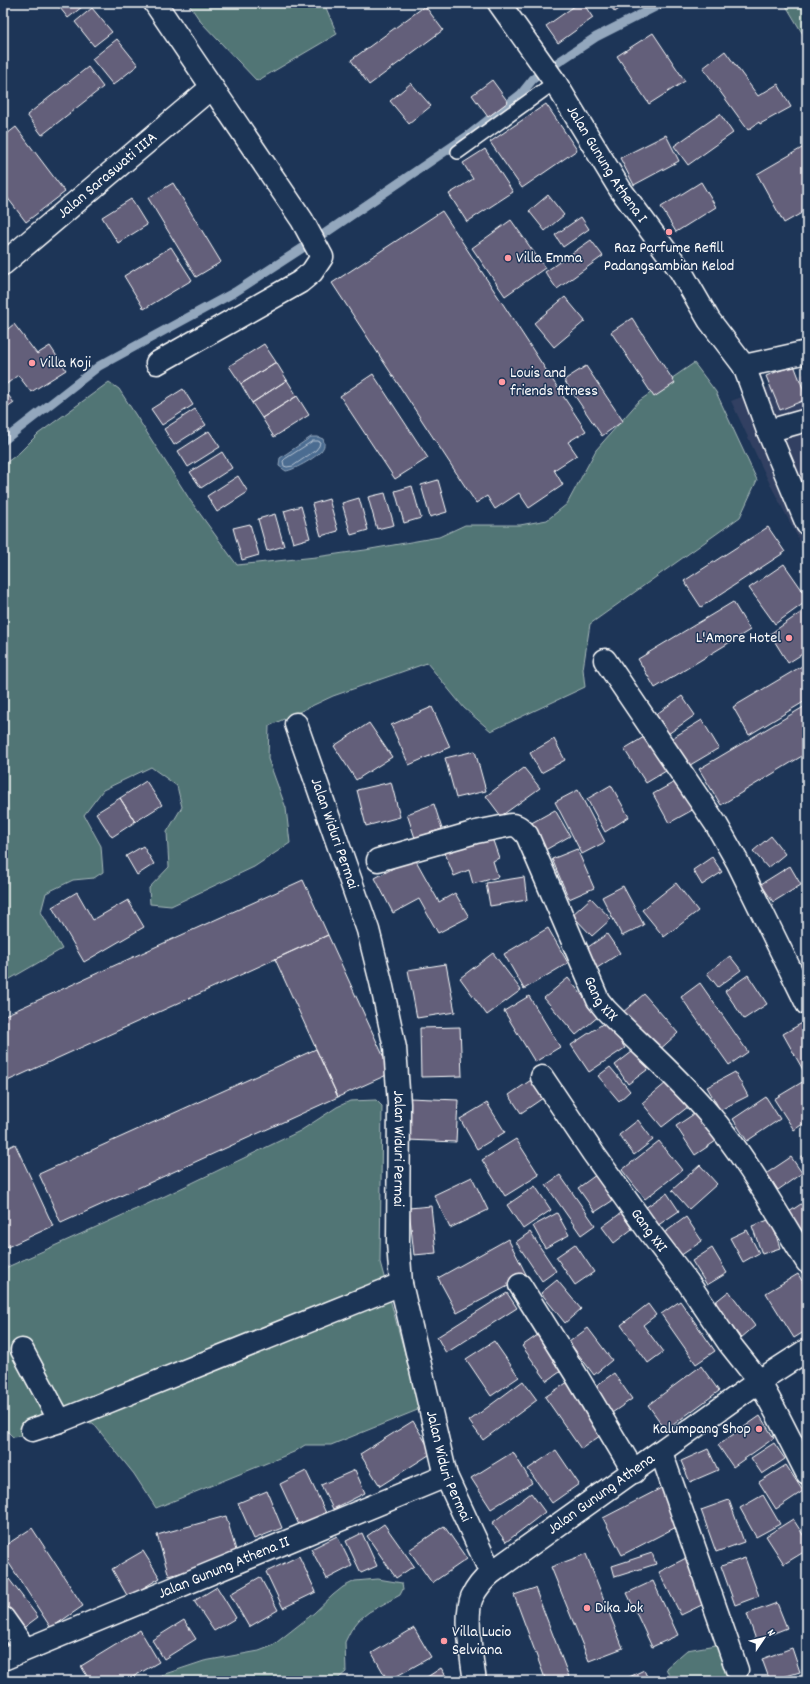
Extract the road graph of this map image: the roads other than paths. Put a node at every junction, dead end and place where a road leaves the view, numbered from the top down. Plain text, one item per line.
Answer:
1 (155, 3) edge
2 (499, 3) edge
3 (554, 80) junction
4 (212, 87) junction
5 (458, 152) dead end
6 (3, 264) edge
7 (807, 352) edge
8 (157, 363) dead end
9 (744, 366) junction
10 (807, 420) edge
11 (768, 431) junction
12 (807, 524) edge
13 (605, 660) dead end
14 (296, 724) dead end
15 (378, 860) dead end
16 (807, 1004) edge
17 (542, 1077) dead end
18 (807, 1262) edge
19 (401, 1284) junction
20 (520, 1285) dead end
21 (22, 1350) dead end
22 (807, 1350) edge
23 (759, 1382) junction
24 (60, 1421) junction
25 (32, 1430) dead end
26 (662, 1452) junction
27 (634, 1472) junction
28 (807, 1473) edge
29 (446, 1476) junction
30 (491, 1573) junction
31 (3, 1618) edge
32 (25, 1649) junction
33 (3, 1659) edge
34 (737, 1670) dead end
35 (475, 1681) edge

1 - 4 street
2 - 3 street, Jalan Gunung Athena I
3 - 5 lane
3 - 9 street, Jalan Gunung Athena I
4 - 6 street, Jalan Saraswati IIIA
4 - 8 street
7 - 9 street
9 - 11 street, Jalan Gunung Athena I
10 - 11 street
11 - 12 street, Jalan Gunung Athena I
13 - 16 street
14 - 19 street, Jalan Widuri Permai
15 - 18 street, Gang XIX
17 - 23 street, Gang XXI
19 - 24 street
19 - 29 street, Jalan Widuri Permai
20 - 27 street
21 - 24 street
22 - 23 street, Jalan Gunung Athena
23 - 26 street, Jalan Gunung Athena
23 - 28 street, Gang XXI
24 - 25 street
26 - 27 street, Jalan Gunung Athena
26 - 34 street
27 - 30 street, Jalan Gunung Athena
29 - 30 street, Jalan Widuri Permai
29 - 32 street, Jalan Gunung Athena II
30 - 35 street, Jalan Gunung Athena
31 - 32 street
32 - 33 street, Jalan Gunung Athena II

